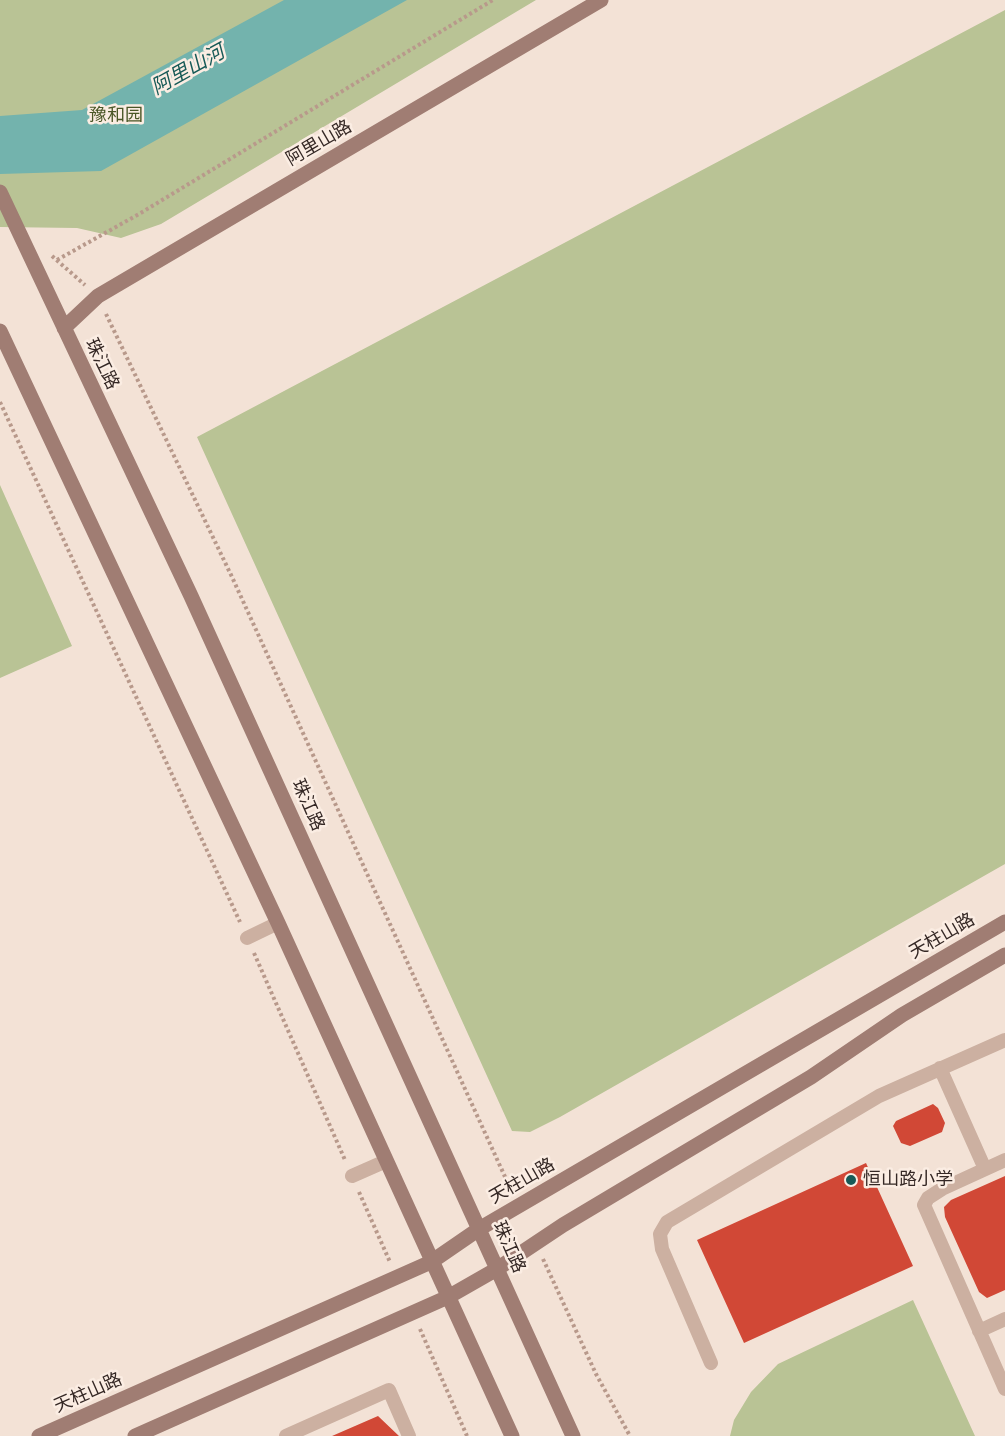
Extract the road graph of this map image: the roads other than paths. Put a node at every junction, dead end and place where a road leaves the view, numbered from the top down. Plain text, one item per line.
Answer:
1 (601, 0) edge
2 (0, 192) edge
3 (64, 328) junction
4 (0, 331) edge
5 (1005, 922) edge
6 (278, 923) junction
7 (247, 938) road end
8 (1005, 955) edge
9 (1005, 1040) edge
10 (940, 1068) junction
11 (1005, 1160) edge
12 (386, 1161) junction
13 (985, 1169) junction
14 (352, 1176) road end
15 (479, 1229) junction
16 (431, 1262) junction
17 (497, 1269) junction
18 (448, 1297) junction
19 (1005, 1319) edge
20 (979, 1331) junction
21 (711, 1363) dead end
22 (1005, 1388) edge
23 (39, 1436) edge
24 (135, 1436) edge
25 (286, 1436) edge
26 (409, 1436) edge
27 (512, 1436) edge
28 (573, 1436) edge

1 - 3 street, 阿里山路
2 - 3 street, 珠江路
3 - 15 street, 珠江路
4 - 6 street
5 - 15 street, 天柱山路
6 - 7 lane
6 - 12 street
8 - 17 street
9 - 10 lane
10 - 13 lane
10 - 21 lane
11 - 13 lane
12 - 14 lane
12 - 16 street
13 - 20 lane
15 - 16 street, 天柱山路
15 - 17 street, 珠江路
16 - 18 street
16 - 23 street, 天柱山路
17 - 18 street
17 - 28 street, 珠江路
18 - 24 street
18 - 27 street
19 - 20 lane
20 - 22 lane
25 - 26 lane

